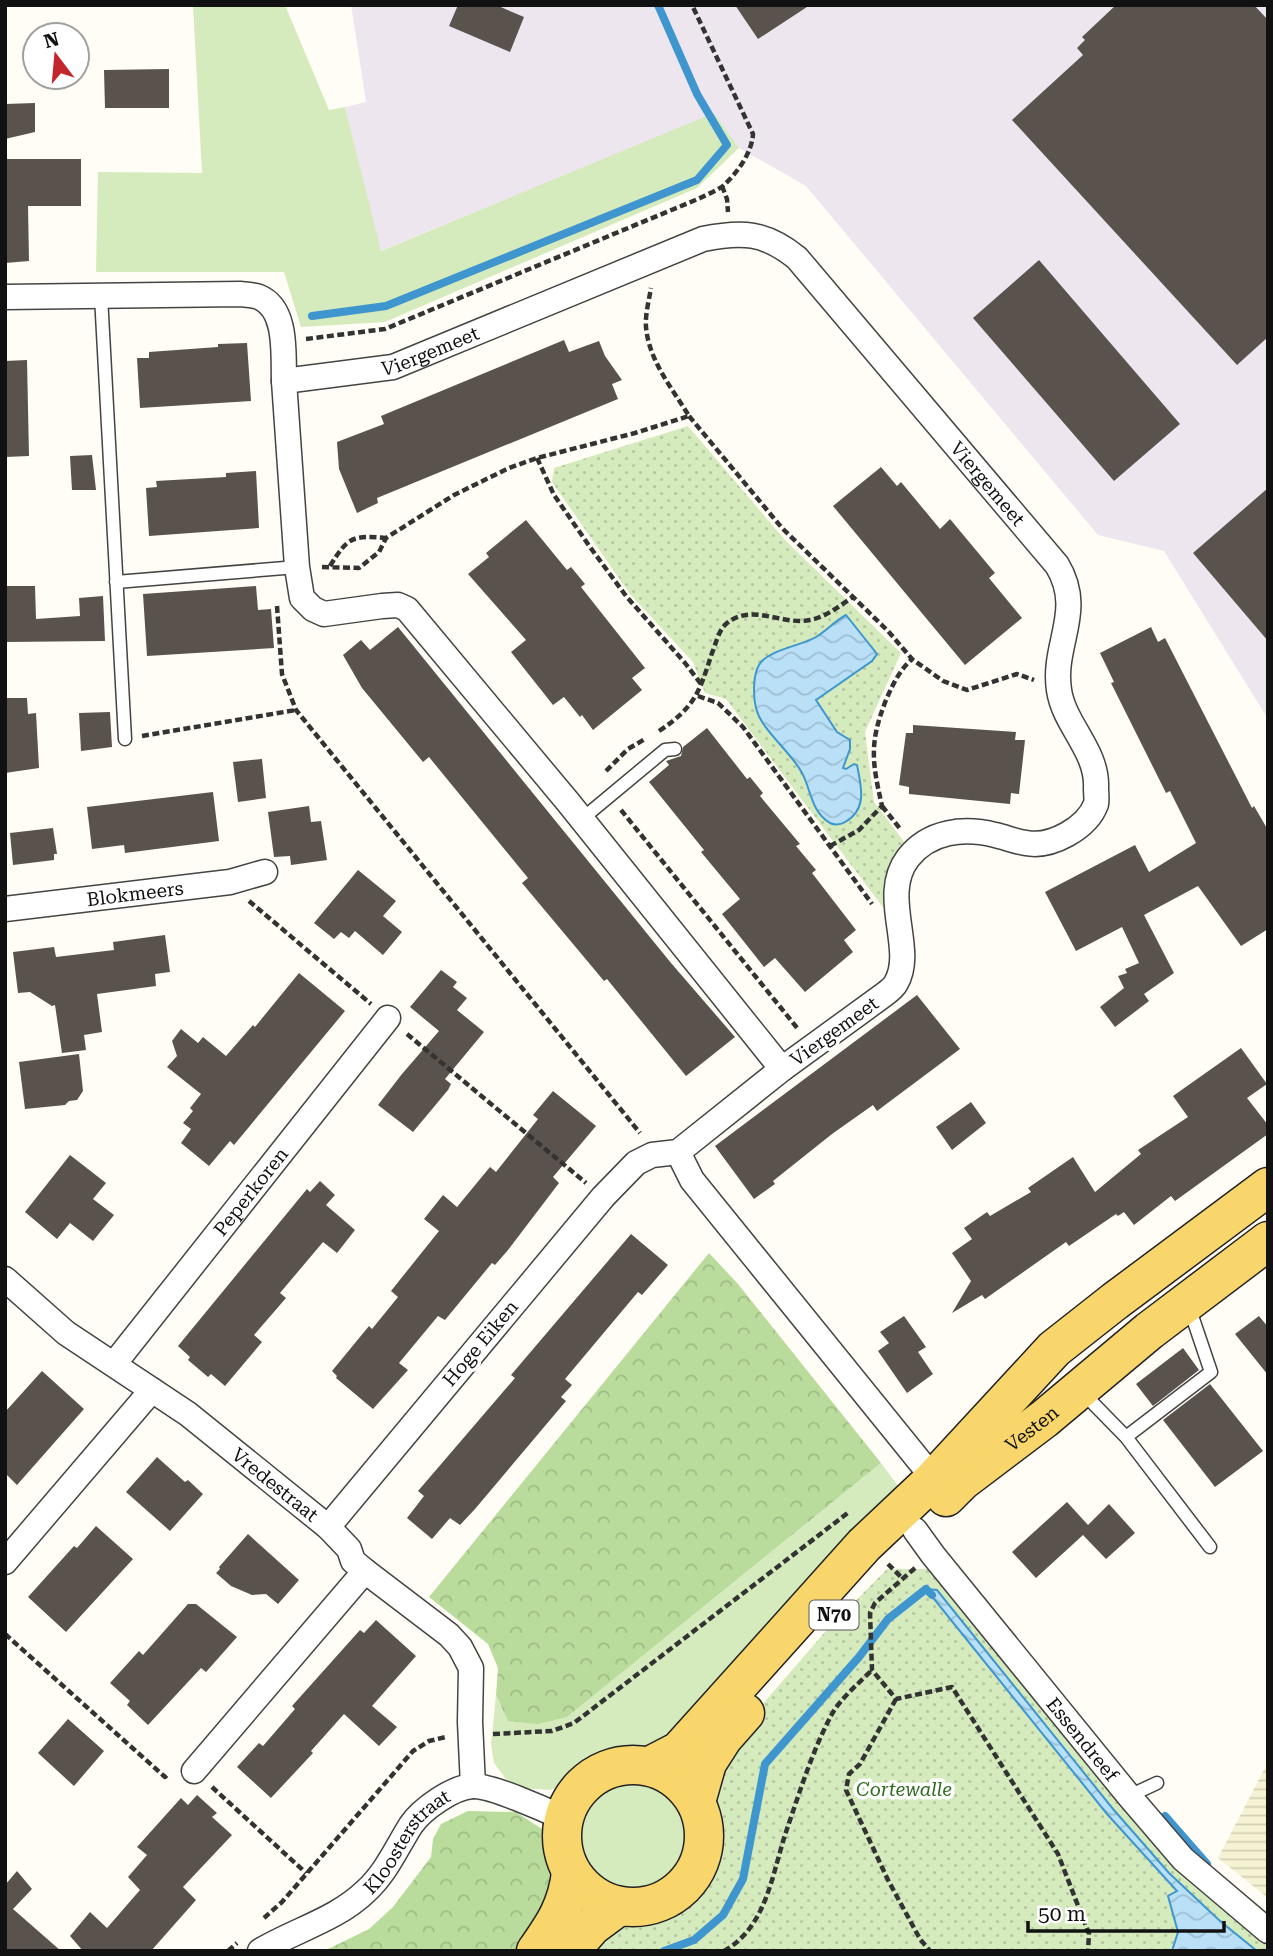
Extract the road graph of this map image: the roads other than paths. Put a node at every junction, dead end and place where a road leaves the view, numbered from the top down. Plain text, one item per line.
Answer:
1 (101, 296) junction
2 (5, 297) edge
3 (285, 381) junction
4 (285, 568) junction
5 (116, 582) junction
6 (125, 739) road end
7 (675, 749) dead end
8 (575, 811) junction
9 (265, 872) dead end
10 (5, 909) edge
11 (388, 1018) road end
12 (782, 1069) junction
13 (678, 1152) junction
14 (1268, 1187) edge
15 (1268, 1203) edge
16 (1268, 1228) edge
17 (1268, 1241) edge
18 (5, 1279) edge
19 (1187, 1302) junction
20 (1101, 1354) dead end
21 (114, 1364) junction
22 (1081, 1379) junction
23 (152, 1390) junction
24 (998, 1434) junction
25 (1126, 1437) junction
26 (934, 1479) junction
27 (328, 1527) junction
28 (915, 1530) junction
29 (1210, 1547) dead end
30 (5, 1562) edge
31 (365, 1571) junction
32 (650, 1766) junction
33 (194, 1771) road end
34 (1157, 1783) dead end
35 (473, 1786) junction
36 (1129, 1796) junction
37 (696, 1802) junction
38 (563, 1818) junction
39 (571, 1873) junction
40 (620, 1906) junction
41 (313, 1925) junction
42 (1268, 1931) edge
43 (260, 1951) edge
44 (307, 1951) edge
45 (536, 1951) edge
46 (570, 1951) edge

1 - 2 street, Viergemeet
1 - 3 street, Viergemeet
1 - 5 lane
3 - 4 street, Viergemeet
3 - 12 street, Viergemeet
4 - 5 lane
4 - 8 street, Viergemeet
5 - 6 lane
7 - 8 lane
8 - 12 street, Viergemeet
9 - 10 street, Blokmeers
11 - 21 street, Peperkoren
12 - 13 street, Viergemeet
13 - 26 street
13 - 27 street, Hoge Eiken
14 - 24 main road, Vesten / N70
15 - 24 lane, Vesten
16 - 20 lane
17 - 19 main road, Vesten / N70
18 - 21 street, Vredestraat
19 - 22 main road, Vesten / N70
19 - 25 lane
21 - 23 street, Vredestraat
22 - 24 main road, Vesten / N70
22 - 25 lane
23 - 27 street, Vredestraat
23 - 30 street
24 - 26 main road, Vesten / N70
24 - 28 main road, N70
25 - 29 lane
26 - 32 main road, N70
27 - 31 street, Vredestraat
28 - 36 street, Essendreef
28 - 37 main road, N70
31 - 33 street
31 - 35 street, Vredestraat
32 - 37 main road, N70
32 - 38 main road, N70
34 - 36 lane
35 - 38 street, Kloosterstraat
35 - 41 street, Kloosterstraat
36 - 42 street, Essendreef
37 - 40 main road, N70
38 - 39 main road
39 - 40 main road, N70
39 - 45 main road
40 - 46 main road
41 - 43 street, Kloosterstraat
41 - 44 street

